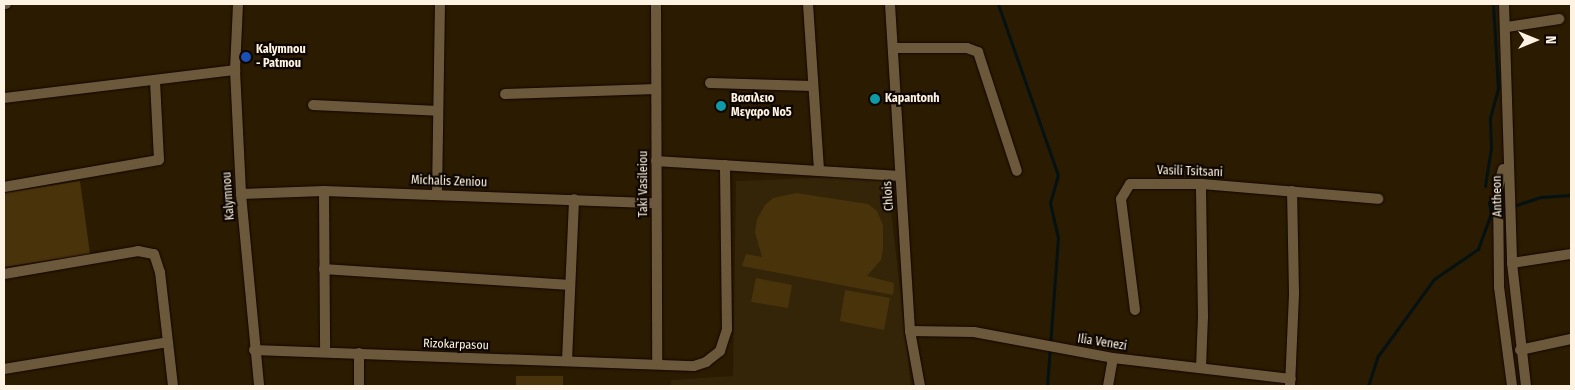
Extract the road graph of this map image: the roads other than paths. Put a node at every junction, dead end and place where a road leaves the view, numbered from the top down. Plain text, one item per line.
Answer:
1 (238, 4) edge
2 (440, 4) edge
3 (656, 4) edge
4 (808, 4) edge
5 (890, 4) edge
6 (1504, 4) edge
7 (1559, 19) dead end
8 (1507, 27) junction
9 (893, 48) junction
10 (235, 70) junction
11 (155, 80) junction
12 (710, 83) dead end
13 (812, 86) junction
14 (656, 89) junction
15 (505, 94) dead end
16 (4, 98) edge
17 (313, 105) dead end
18 (438, 111) junction
19 (656, 161) junction
20 (725, 165) junction
21 (1503, 169) dead end
22 (1016, 170) dead end
23 (819, 171) junction
24 (900, 176) junction
25 (1201, 184) junction
26 (4, 186) edge
27 (324, 191) junction
28 (1292, 191) junction
29 (241, 194) junction
30 (437, 194) junction
31 (574, 199) junction
32 (1378, 199) dead end
33 (656, 203) junction
34 (1571, 254) edge
35 (1512, 263) junction
36 (324, 269) junction
37 (4, 274) edge
38 (569, 286) junction
39 (1135, 310) dead end
40 (910, 332) junction
41 (1571, 340) edge
42 (168, 342) junction
43 (254, 350) junction
44 (1520, 350) junction
45 (325, 352) junction
46 (359, 353) junction
47 (1112, 358) junction
48 (567, 361) junction
49 (657, 364) junction
50 (1201, 368) junction
51 (4, 369) edge
52 (1291, 382) edge
53 (173, 386) edge
54 (258, 386) edge
55 (359, 386) edge
56 (920, 386) edge
57 (1108, 386) edge
58 (1512, 386) edge
59 (1526, 386) edge

1 - 10 street, Kalymnou
2 - 18 street
3 - 14 street, Taki Vasileiou
4 - 13 street
5 - 9 street, Chlois
6 - 8 street, Antheon
7 - 8 street
8 - 35 street, Antheon
9 - 22 street
9 - 24 street, Chlois
10 - 11 street
10 - 29 street, Kalymnou
11 - 16 street
11 - 26 street
12 - 13 street
13 - 23 street
14 - 15 street
14 - 19 street, Taki Vasileiou
17 - 18 street
18 - 30 street
19 - 20 street
19 - 33 street, Taki Vasileiou
20 - 23 street
20 - 49 street, Rizokarpasou
21 - 58 street
23 - 24 street
24 - 40 street, Chlois
25 - 28 street, Vasili Tsitsani
25 - 39 street, Vasili Tsitsani
25 - 50 street
27 - 29 street, Michalis Zeniou
27 - 30 street, Michalis Zeniou
27 - 36 street
28 - 32 street, Vasili Tsitsani
28 - 52 street
29 - 43 street, Kalymnou
30 - 31 street, Michalis Zeniou
31 - 33 street, Michalis Zeniou
31 - 38 street
33 - 49 street, Taki Vasileiou
34 - 35 street
35 - 44 street, Antheon
36 - 38 street
36 - 45 street
37 - 42 street
38 - 48 street
40 - 47 street, Ilia Venezi
40 - 56 street, Chlois
41 - 44 street
42 - 51 street
42 - 53 street
43 - 45 street, Rizokarpasou
43 - 54 street, Kalymnou
44 - 59 street, Antheon
45 - 46 street, Rizokarpasou
46 - 48 street, Rizokarpasou
46 - 55 street
47 - 50 street, Ilia Venezi
47 - 57 street
48 - 49 street, Rizokarpasou
50 - 52 street, Ilia Venezi

